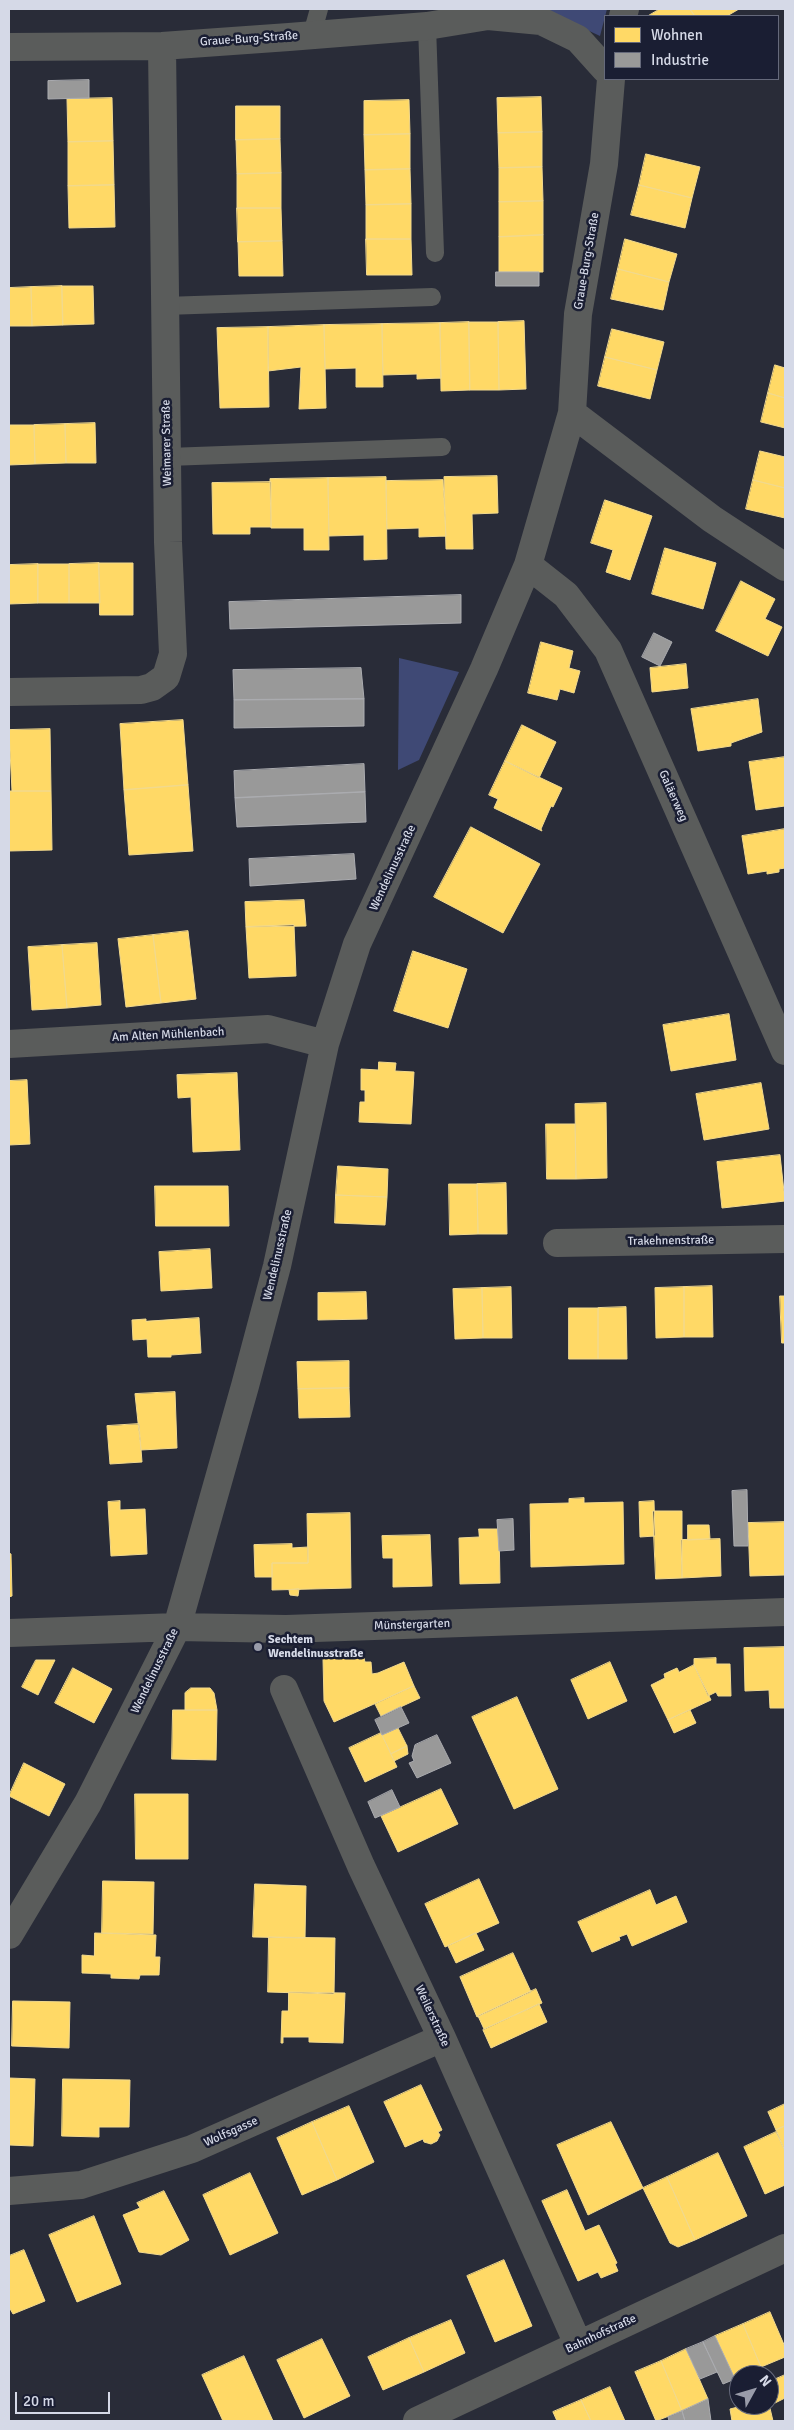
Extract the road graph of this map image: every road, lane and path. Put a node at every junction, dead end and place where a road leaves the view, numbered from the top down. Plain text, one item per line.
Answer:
1 (495, 12) edge
2 (315, 21) edge
3 (427, 26) junction
4 (162, 46) junction
5 (9, 47) edge
6 (604, 68) edge
7 (611, 80) edge
8 (435, 253) dead end
9 (432, 297) dead end
10 (165, 306) junction
11 (572, 413) junction
12 (442, 447) dead end
13 (168, 457) junction
14 (528, 565) junction
15 (785, 567) edge
16 (9, 692) edge
17 (9, 1044) edge
18 (325, 1044) junction
19 (785, 1051) edge
20 (785, 1239) edge
21 (557, 1243) dead end
22 (785, 1612) edge
23 (177, 1627) junction
24 (9, 1633) edge
25 (284, 1689) dead end
26 (9, 1935) edge
27 (442, 2038) junction
28 (9, 2191) edge
29 (785, 2248) edge
30 (578, 2344) junction
31 (417, 2421) edge

1 - 3 street, Graue-Burg-Straße
1 - 6 street, Graue-Burg-Straße
2 - 3 street, Graue-Burg-Straße
2 - 4 street, Graue-Burg-Straße
3 - 8 lane
4 - 5 street, Graue-Burg-Straße
4 - 10 street, Weimarer Straße
7 - 11 street, Graue-Burg-Straße
9 - 10 lane
10 - 13 street, Weimarer Straße
11 - 14 street, Graue-Burg-Straße
11 - 15 street
12 - 13 lane
13 - 16 street, Weimarer Straße
14 - 18 street, Wendelinusstraße
14 - 19 street, Galäerweg
17 - 18 street, Am Alten Mühlenbach
18 - 23 street, Wendelinusstraße
20 - 21 street, Trakehnenstraße
22 - 23 street, Münstergarten
23 - 24 street, Münstergarten
23 - 26 street, Wendelinusstraße
25 - 27 street, Weilerstraße
27 - 28 street, Wolfsgasse
27 - 30 street, Weilerstraße
29 - 30 street, Bahnhofstraße
30 - 31 street, Bahnhofstraße

